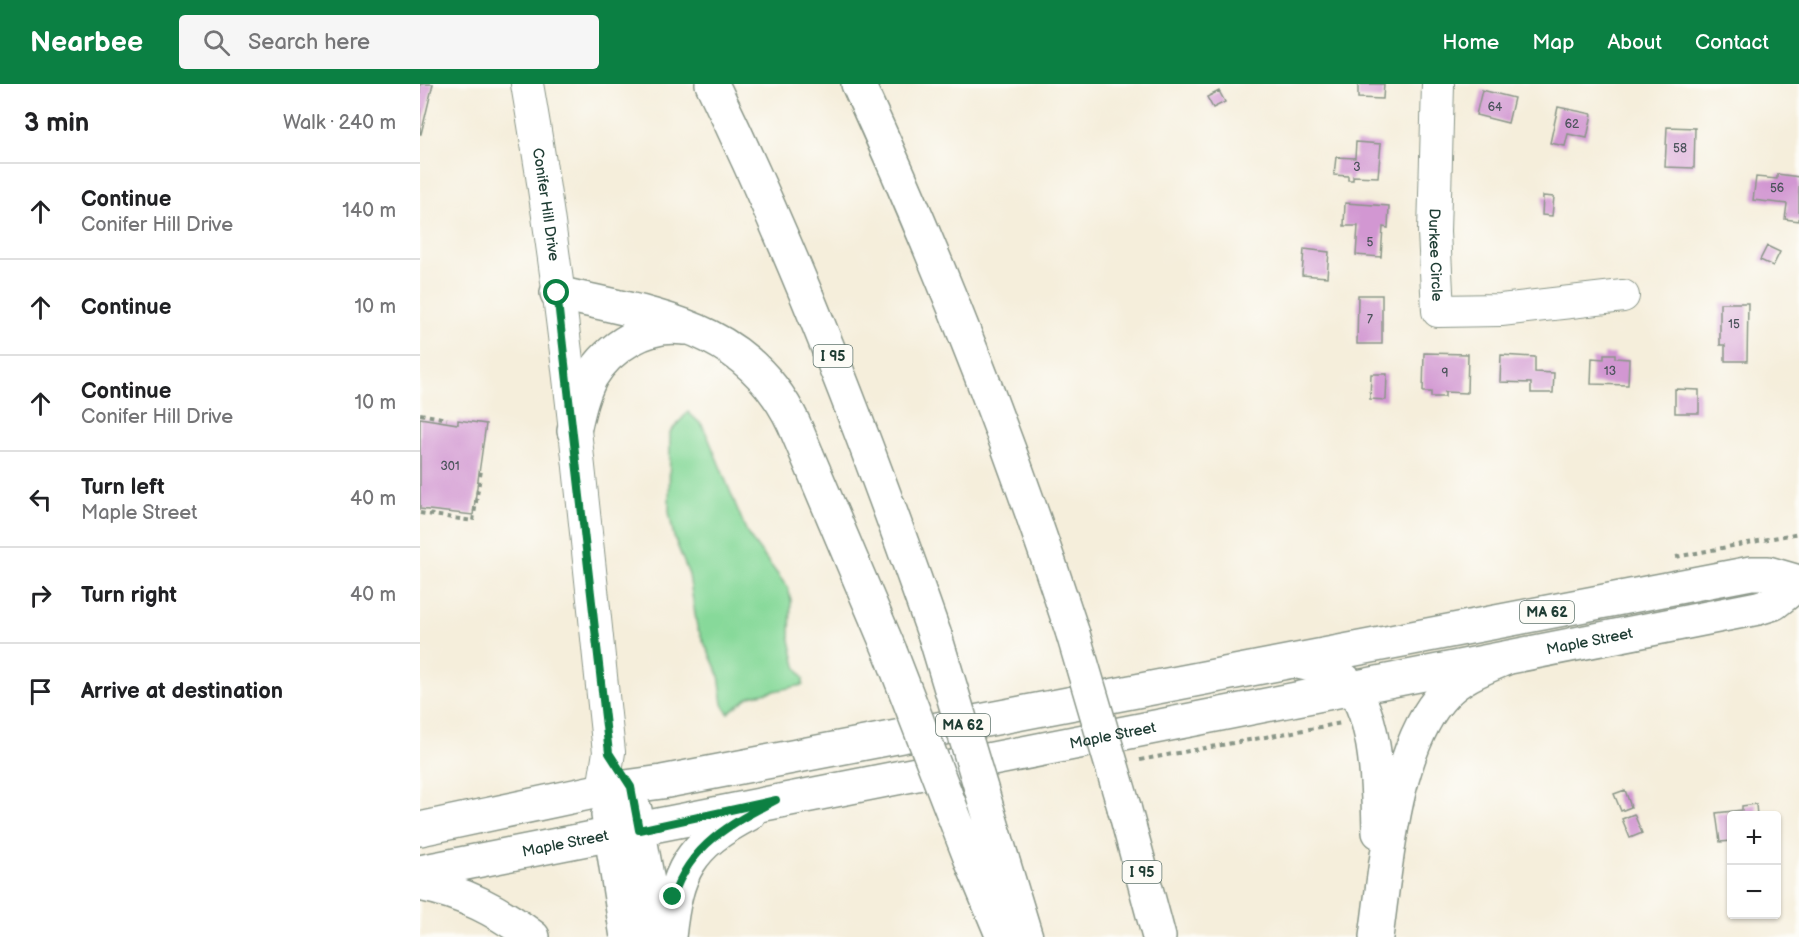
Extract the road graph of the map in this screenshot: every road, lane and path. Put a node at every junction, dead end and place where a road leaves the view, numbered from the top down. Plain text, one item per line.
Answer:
1 (527, 84) edge
2 (712, 84) edge
3 (858, 84) edge
4 (1438, 84) edge
5 (557, 293) junction
6 (1623, 296) dead end
7 (693, 330) junction
8 (420, 414) edge
9 (447, 418) dead end
10 (574, 431) junction
11 (481, 470) dead end
12 (420, 513) edge
13 (1799, 582) edge
14 (1504, 658) junction
15 (1294, 661) junction
16 (1353, 688) junction
17 (617, 788) junction
18 (776, 800) junction
19 (420, 807) edge
20 (517, 810) junction
21 (420, 829) edge
22 (625, 833) junction
23 (987, 861) junction
24 (420, 872) edge
25 (420, 884) edge
26 (533, 937) edge
27 (627, 937) edge
28 (658, 937) edge
29 (669, 937) edge
30 (1003, 937) edge
31 (1026, 937) edge
32 (1159, 937) edge
33 (1376, 937) edge

1 - 5 street, Conifer Hill Drive
2 - 23 main road, I 95, bridge
3 - 32 main road, I 95, bridge
4 - 6 street, Durkee Circle
5 - 7 main road
5 - 10 street, Conifer Hill Drive
7 - 10 main road
7 - 23 main road, bridge
8 - 9 path
10 - 17 street, Conifer Hill Drive
11 - 12 path
13 - 14 main road, Maple Street / MA 62
13 - 15 main road, Maple Street / MA 62
14 - 16 main road, Maple Street / MA 62
14 - 33 main road
15 - 16 main road
15 - 17 main road, Maple Street / MA 62
16 - 18 main road, Maple Street / MA 62
16 - 33 main road
17 - 20 main road, Maple Street / MA 62
17 - 22 main road
18 - 22 main road, Maple Street / MA 62
18 - 29 main road
19 - 20 main road
20 - 21 main road, Maple Street / MA 62
22 - 24 main road, Maple Street / MA 62
22 - 27 main road
22 - 28 main road
23 - 30 main road
23 - 31 main road, I 95
25 - 26 main road

